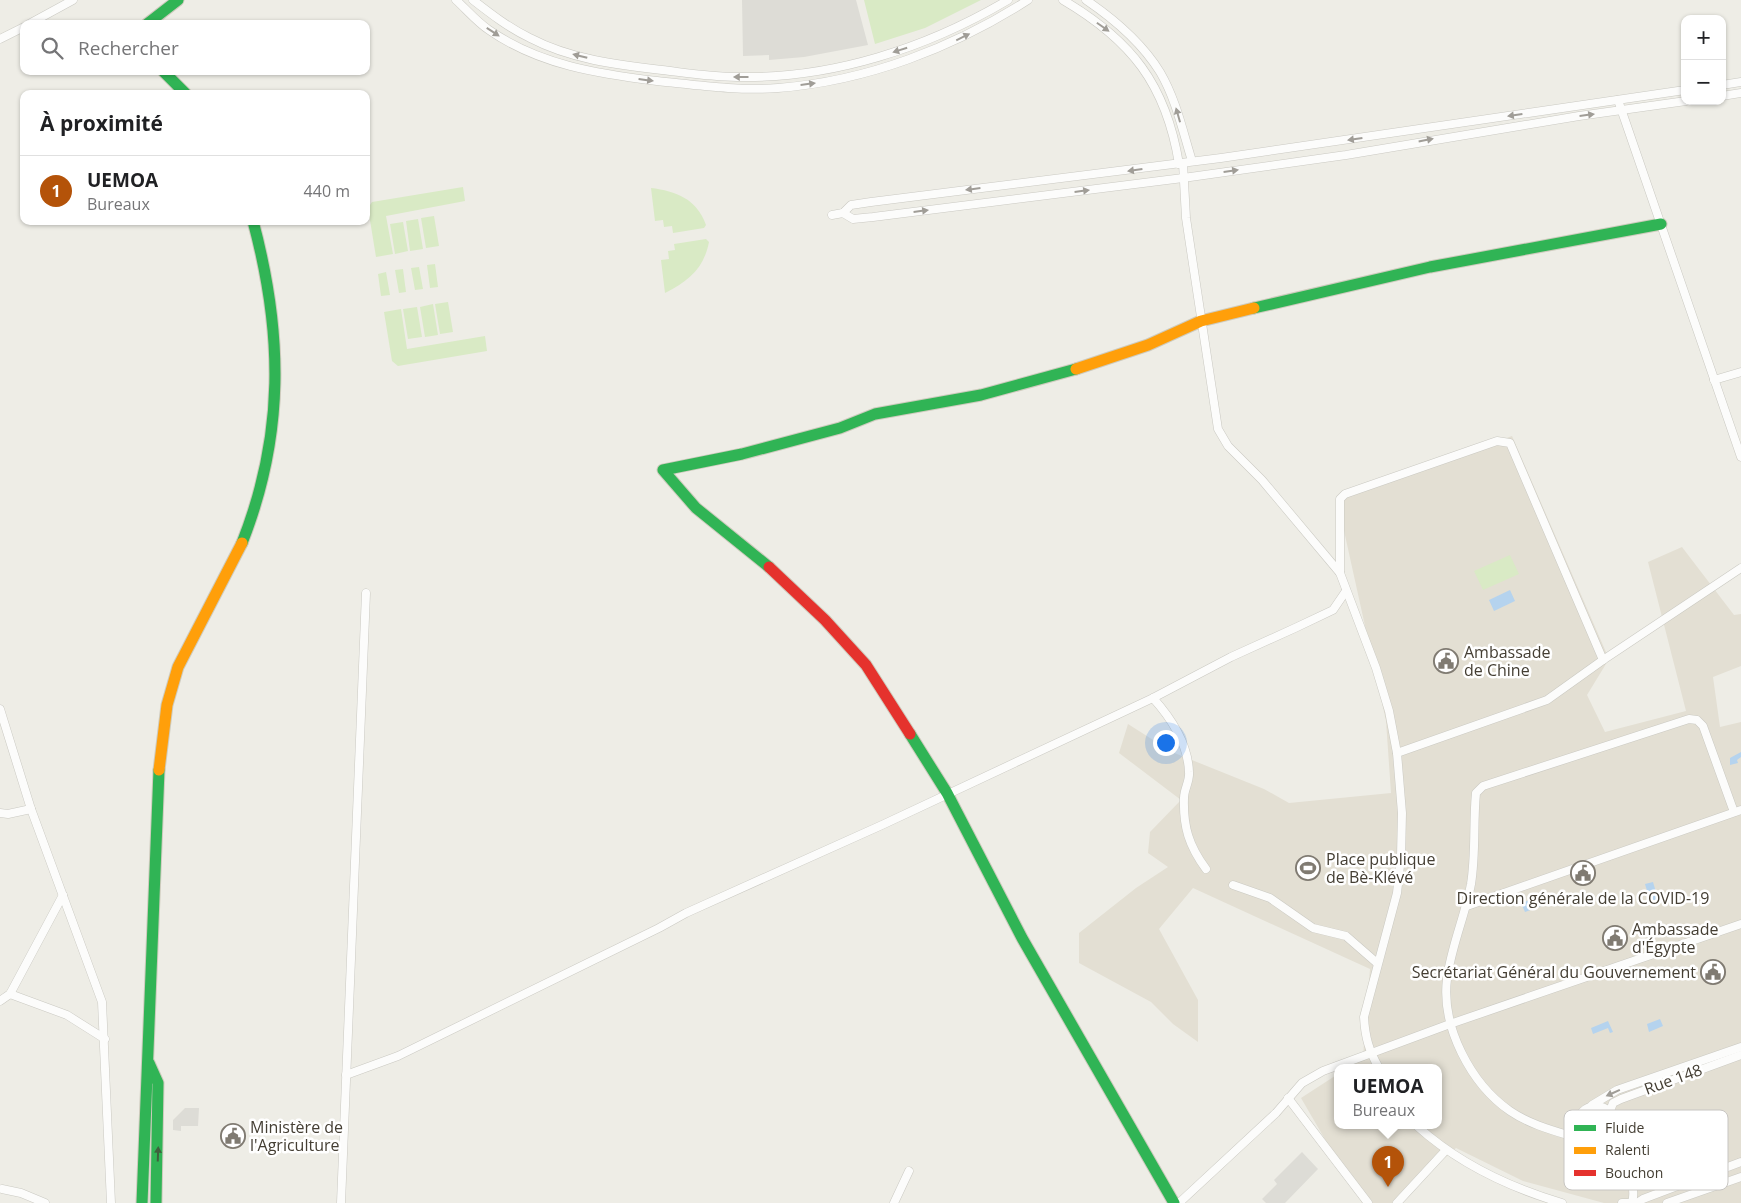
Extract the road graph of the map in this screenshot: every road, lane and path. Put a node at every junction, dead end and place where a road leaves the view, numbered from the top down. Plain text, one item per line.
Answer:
1 (73, 0) edge
2 (178, 0) edge
3 (456, 0) edge
4 (473, 0) edge
5 (1008, 0) edge
6 (1028, 0) edge
7 (1063, 0) edge
8 (1086, 0) edge
9 (36, 20) edge
10 (155, 20) edge
11 (20, 29) edge
12 (0, 40) edge
13 (166, 75) edge
14 (1741, 82) edge
15 (1726, 84) edge
16 (182, 90) edge
17 (1681, 91) edge
18 (1741, 93) edge
19 (1726, 95) edge
20 (1618, 100) junction
21 (1681, 102) edge
22 (1621, 110) junction
23 (1403, 132) junction
24 (1405, 144) junction
25 (1192, 162) junction
26 (1181, 163) junction
27 (1183, 178) junction
28 (843, 213) junction
29 (832, 215) dead end
30 (1662, 224) junction
31 (254, 225) edge
32 (1201, 321) junction
33 (1741, 372) edge
34 (1714, 380) junction
35 (1741, 457) edge
36 (1741, 568) edge
37 (1340, 573) junction
38 (1346, 591) junction
39 (366, 593) dead end
40 (1603, 660) junction
41 (1153, 698) junction
42 (0, 708) edge
43 (1397, 754) junction
44 (948, 793) junction
45 (31, 809) junction
46 (1738, 811) edge
47 (0, 813) edge
48 (1206, 869) dead end
49 (1233, 885) dead end
50 (63, 895) junction
51 (1467, 906) junction
52 (1741, 924) edge
53 (1377, 963) junction
54 (10, 994) junction
55 (0, 1001) edge
56 (1450, 1024) junction
57 (105, 1039) junction
58 (1741, 1047) edge
59 (1370, 1052) junction
60 (1741, 1055) edge
61 (148, 1062) junction
62 (1343, 1064) edge
63 (1377, 1064) edge
64 (1334, 1068) edge
65 (346, 1075) junction
66 (1288, 1098) junction
67 (1592, 1105) junction
68 (1584, 1110) edge
69 (1609, 1110) edge
70 (1610, 1110) edge
71 (1422, 1129) edge
72 (1564, 1133) edge
73 (1446, 1150) junction
74 (1741, 1162) edge
75 (1728, 1167) edge
76 (909, 1171) dead end
77 (1741, 1177) edge
78 (1728, 1182) edge
79 (2, 1189) dead end
80 (1634, 1190) edge
81 (1665, 1190) edge
82 (1704, 1190) edge
83 (45, 1203) edge
84 (111, 1203) edge
85 (142, 1203) edge
86 (156, 1203) edge
87 (341, 1203) edge
88 (894, 1203) edge
89 (1174, 1203) edge
90 (1180, 1203) edge
91 (1368, 1203) edge
92 (1397, 1203) edge
93 (1562, 1203) edge
94 (1622, 1203) edge
95 (1635, 1203) edge
96 (1667, 1203) edge

1 - 9 street
2 - 10 street
3 -> 6 street
5 -> 4 street
7 -> 26 street
25 -> 8 street
11 - 12 street
13 - 16 street
14 - 15 street
17 - 20 street
18 - 19 street
20 - 22 street
20 -> 23 street
21 - 22 street
24 -> 22 street
22 - 30 street
23 - 24 street
23 -> 25 street
27 -> 24 street
25 - 26 street
26 - 27 street
26 -> 28 street
28 -> 27 street
27 - 32 street
28 - 29 street
30 - 32 street
30 - 34 street
31 - 61 street
32 - 37 street
32 - 44 street
33 - 34 street
34 - 35 street
36 - 40 street
37 - 38 street
37 - 40 street
38 - 41 street
38 - 43 street
39 - 65 street
40 - 43 street
41 - 44 street
41 - 48 street
42 - 45 street
43 - 53 street
44 - 65 street
44 - 89 street
45 - 47 street
45 - 50 street
46 - 51 street
46 - 51 street
49 - 53 street
50 - 54 street
50 - 57 street
51 - 56 street
52 - 56 street
53 - 59 street
54 - 55 street
54 - 57 street
56 - 59 street
56 - 72 street
57 - 84 street
58 -> 67 street
59 - 62 street
59 - 63 street
60 - 70 street, Rue 148
61 - 85 street
86 -> 61 street
64 - 66 street
65 - 87 street
66 - 90 street
66 - 91 street
67 - 68 street
67 - 69 street
71 - 73 street
73 - 92 street
73 - 93 street
74 - 75 street
76 - 88 street
77 - 78 street
79 - 83 street
80 - 95 street
81 - 95 street
82 - 96 street
94 - 95 street

